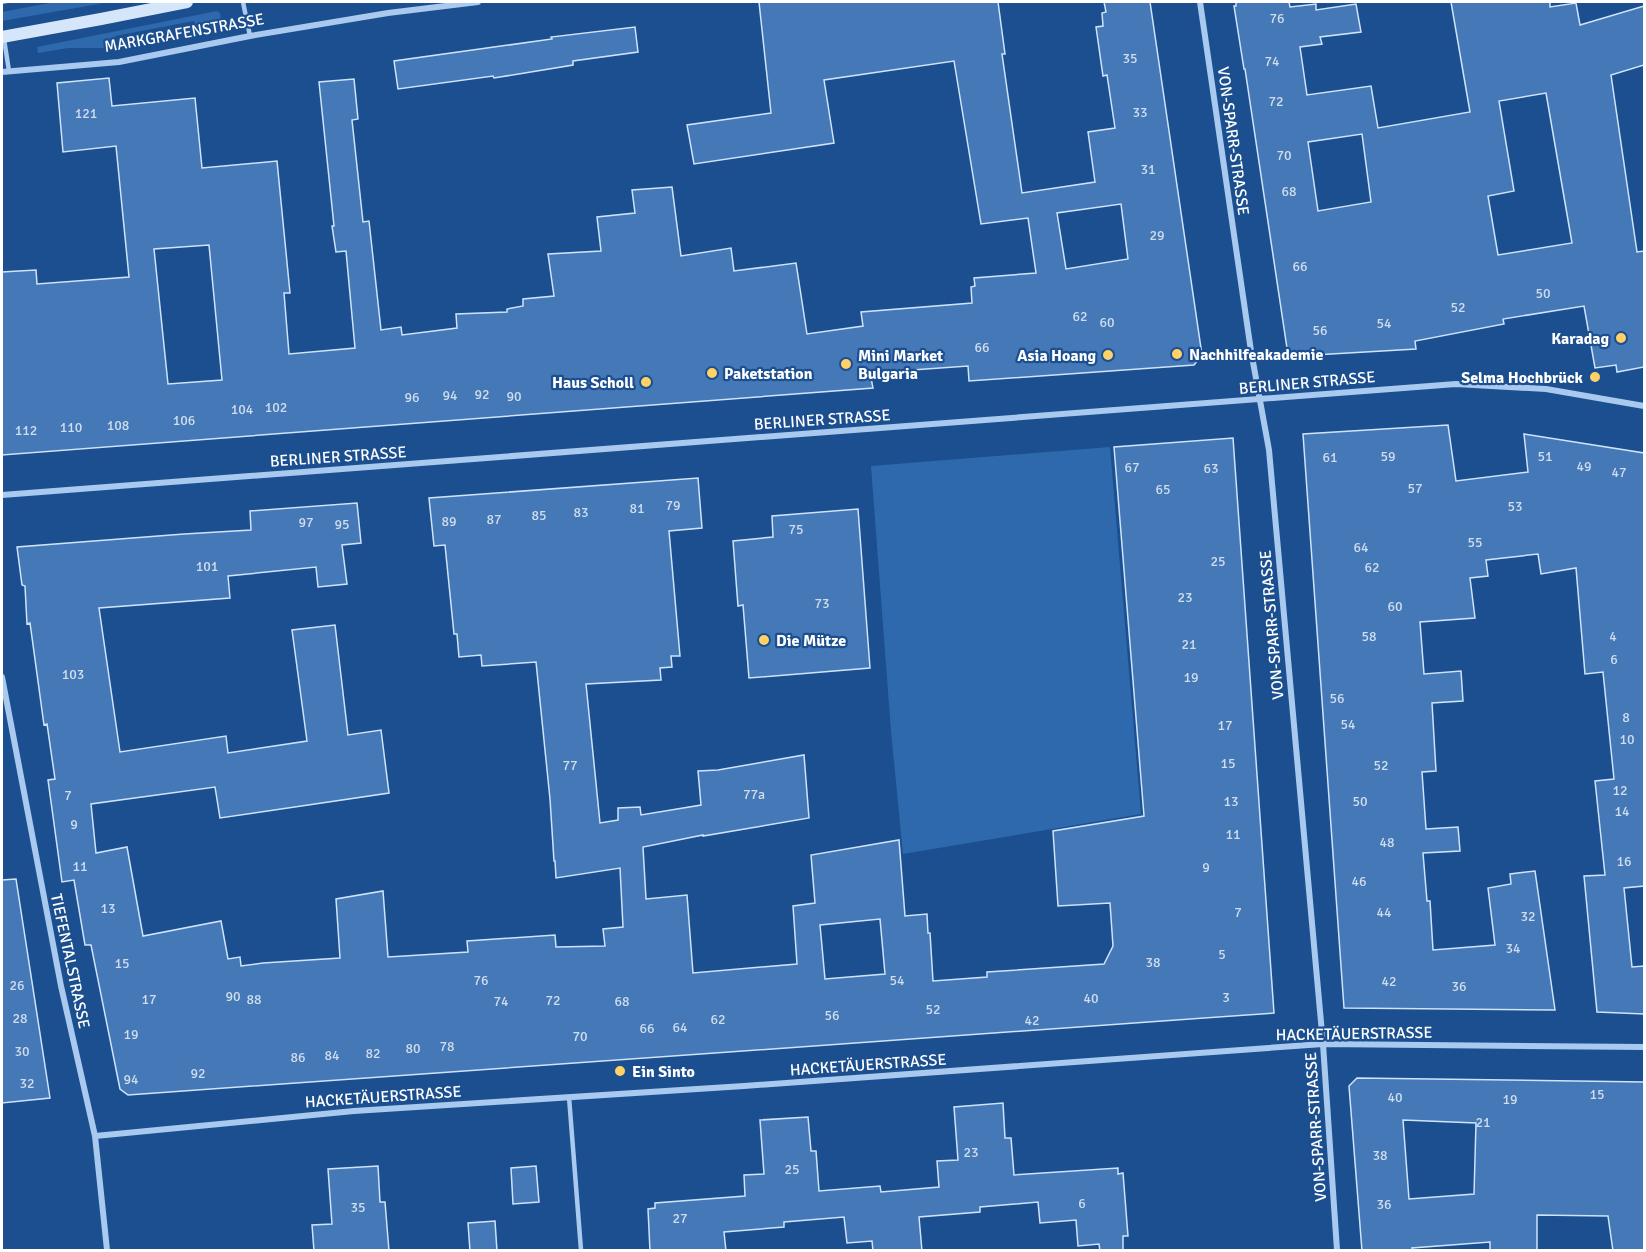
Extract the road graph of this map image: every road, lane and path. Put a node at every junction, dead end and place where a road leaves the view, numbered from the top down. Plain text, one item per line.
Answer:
1 (187, 2) edge
2 (243, 2) edge
3 (478, 2) edge
4 (1200, 2) edge
5 (250, 36) junction
6 (2, 37) edge
7 (5, 71) edge
8 (1259, 399) junction
9 (1644, 406) edge
10 (2, 495) edge
11 (2, 677) edge
12 (1323, 1044) junction
13 (1644, 1047) edge
14 (569, 1097) junction
15 (94, 1136) junction
16 (107, 1251) edge
17 (581, 1251) edge
18 (1337, 1251) edge

1 - 6 main road, MARKGRAFENSTRASSE
2 - 5 lane
3 - 5 street, MARKGRAFENSTRASSE
4 - 8 street, VON-SPARR-STRASSE
5 - 7 street, MARKGRAFENSTRASSE
6 - 7 lane
8 - 9 street, BERLINER STRASSE
8 - 10 street, BERLINER STRASSE
8 - 12 street, VON-SPARR-STRASSE
11 - 15 street, TIEFENTALSTRASSE
12 - 13 street, HACKETÄUERSTRASSE
12 - 14 street, HACKETÄUERSTRASSE
12 - 18 street, VON-SPARR-STRASSE
14 - 15 street, HACKETÄUERSTRASSE
14 - 17 lane
15 - 16 street, TIEFENTALSTRASSE

